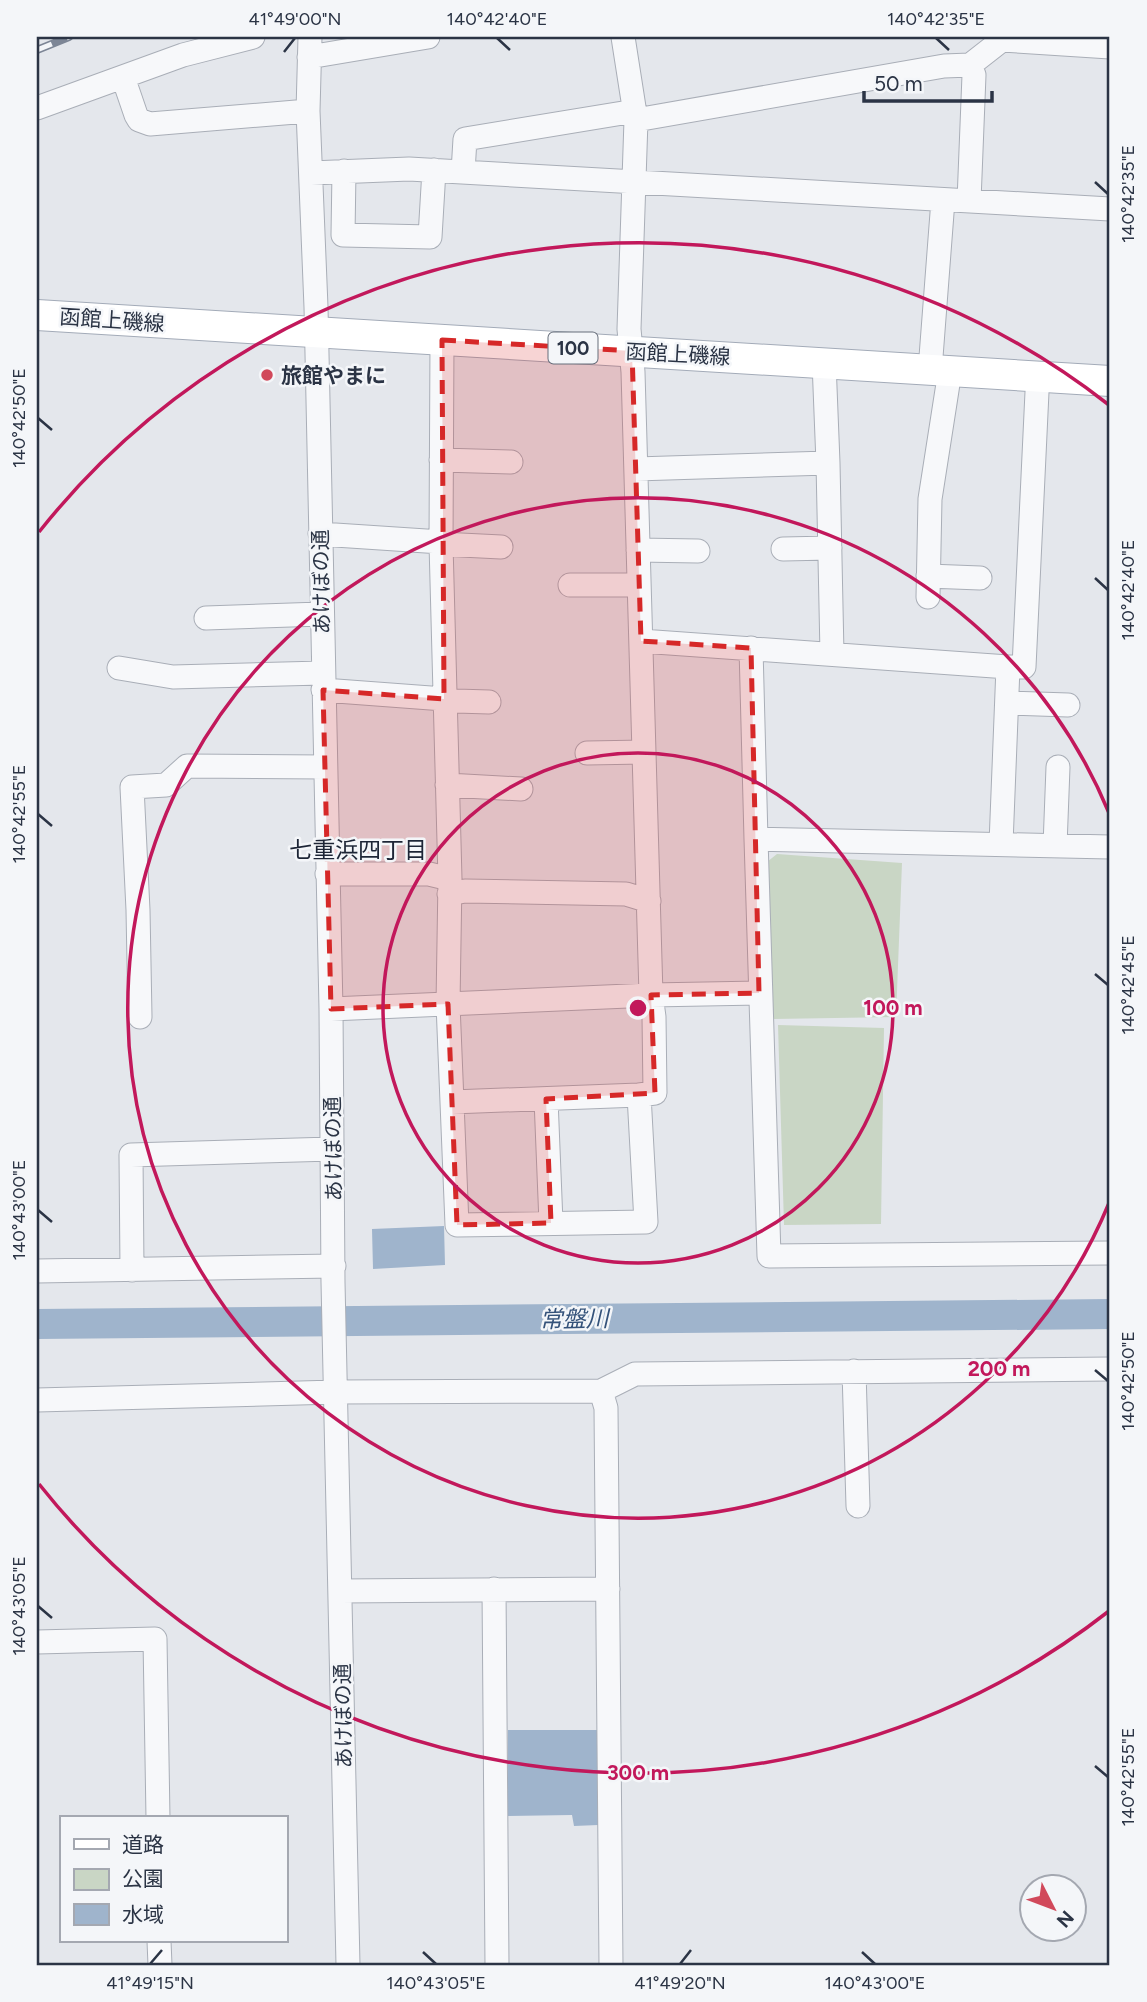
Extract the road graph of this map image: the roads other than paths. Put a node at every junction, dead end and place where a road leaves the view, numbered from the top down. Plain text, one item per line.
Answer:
1 (253, 37) edge
2 (428, 37) edge
3 (623, 37) edge
4 (403, 39) edge
5 (989, 42) edge
6 (309, 47) edge
7 (1110, 47) edge
8 (970, 65) junction
9 (123, 77) junction
10 (37, 108) edge
11 (308, 111) junction
12 (636, 116) junction
13 (434, 170) junction
14 (344, 171) junction
15 (463, 172) junction
16 (311, 173) junction
17 (635, 182) junction
18 (943, 200) junction
19 (969, 201) junction
20 (1110, 209) edge
21 (37, 315) edge
22 (316, 332) junction
23 (442, 340) junction
24 (632, 351) junction
25 (824, 362) junction
26 (940, 370) junction
27 (1110, 381) edge
28 (1037, 392) dead end
29 (442, 460) junction
30 (511, 462) dead end
31 (828, 463) junction
32 (636, 469) junction
33 (320, 534) junction
34 (441, 543) junction
35 (501, 547) dead end
36 (830, 548) junction
37 (783, 549) dead end
38 (638, 550) junction
39 (698, 551) dead end
40 (980, 578) dead end
41 (570, 585) dead end
42 (639, 585) junction
43 (321, 614) junction
44 (206, 618) dead end
45 (641, 641) junction
46 (751, 648) junction
47 (832, 654) junction
48 (1008, 667) junction
49 (119, 668) dead end
50 (323, 682) junction
51 (445, 701) junction
52 (489, 702) dead end
53 (1007, 703) junction
54 (1068, 705) dead end
55 (644, 752) junction
56 (587, 753) dead end
57 (1058, 766) dead end
58 (325, 767) junction
59 (447, 785) junction
60 (521, 789) dead end
61 (756, 839) junction
62 (1001, 844) junction
63 (1055, 846) junction
64 (1110, 847) edge
65 (327, 874) junction
66 (449, 887) junction
67 (649, 901) junction
68 (759, 993) junction
69 (651, 995) junction
70 (448, 1004) junction
71 (331, 1009) junction
72 (140, 1017) dead end
73 (639, 1095) junction
74 (546, 1099) junction
75 (452, 1102) junction
76 (332, 1149) junction
77 (551, 1223) junction
78 (1110, 1253) edge
79 (132, 1270) junction
80 (37, 1271) edge
81 (334, 1274) junction
82 (1110, 1369) edge
83 (854, 1371) junction
84 (601, 1391) junction
85 (336, 1392) junction
86 (37, 1399) edge
87 (858, 1506) dead end
88 (494, 1589) junction
89 (608, 1589) junction
90 (340, 1591) junction
91 (37, 1642) edge
92 (158, 1816) edge
93 (159, 1942) edge
94 (160, 1965) edge
95 (348, 1965) edge
96 (497, 1965) edge
97 (611, 1965) edge

1 - 9 street
2 - 4 street
3 - 12 street
4 - 6 street
5 - 7 street
5 - 8 street
6 - 11 street, あけぼの通
8 - 12 street
8 - 19 street
9 - 10 street
9 - 11 street
11 - 16 street, あけぼの通
12 - 15 street
12 - 17 street
13 - 14 street
13 - 14 street
13 - 15 street
14 - 16 street
15 - 17 street
16 - 22 street, あけぼの通
17 - 18 street
17 - 24 street
18 - 19 street
18 - 26 street
19 - 20 street
21 - 22 main road, 函館上磯線 / 100
22 - 23 main road, 函館上磯線 / 100
22 - 33 street, あけぼの通
23 - 24 main road, 函館上磯線 / 100
23 - 29 street
24 - 25 main road, 函館上磯線 / 100
24 - 32 street
25 - 26 main road, 函館上磯線 / 100
25 - 31 street
26 - 27 main road, 函館上磯線 / 100
26 - 40 street
28 - 48 street
29 - 30 street
29 - 34 street
31 - 32 street
31 - 36 street
32 - 38 street
33 - 34 street
33 - 43 street, あけぼの通
34 - 35 street
34 - 51 street
36 - 37 street
36 - 47 street
38 - 39 street
38 - 42 street
41 - 42 street
42 - 45 street
43 - 44 street
43 - 50 street, あけぼの通
45 - 46 street
45 - 55 street
46 - 47 street
46 - 61 street
47 - 48 street
48 - 53 street
49 - 50 street
50 - 51 street
50 - 58 street, あけぼの通
51 - 52 street
51 - 59 street
53 - 54 street
53 - 62 street
55 - 56 street
55 - 67 street
57 - 63 street
58 - 65 street, あけぼの通
58 - 72 street
59 - 60 street
59 - 66 street
61 - 62 street
61 - 68 street
62 - 63 street
63 - 64 street
65 - 66 street
65 - 71 street, あけぼの通
66 - 67 street
66 - 70 street
67 - 69 street
68 - 69 street
68 - 78 street
69 - 70 street
69 - 73 street
70 - 71 street
70 - 75 street
71 - 76 street, あけぼの通
73 - 74 street
73 - 77 street
74 - 75 street
74 - 77 street
75 - 77 street
76 - 79 street
76 - 81 street, あけぼの通
79 - 80 street
79 - 81 street
81 - 85 street, あけぼの通
82 - 83 street
83 - 84 street
83 - 87 street
84 - 85 street
84 - 89 street
85 - 86 street
85 - 90 street, あけぼの通
88 - 89 street
88 - 90 street
88 - 96 street
89 - 97 street
90 - 95 street, あけぼの通
91 - 92 street
93 - 94 street

